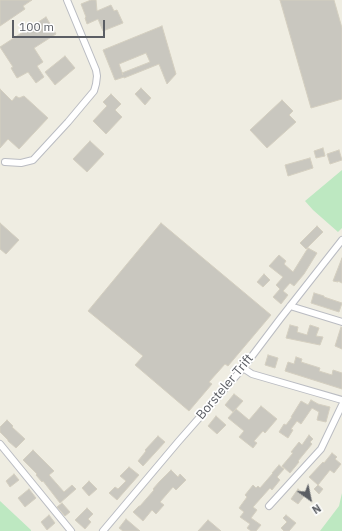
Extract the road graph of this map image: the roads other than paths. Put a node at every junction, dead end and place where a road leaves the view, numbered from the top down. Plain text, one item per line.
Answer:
1 (67, 0) edge
2 (5, 162) dead end
3 (342, 240) edge
4 (290, 306) junction
5 (342, 322) edge
6 (243, 368) junction
7 (342, 400) edge
8 (342, 405) edge
9 (0, 444) edge
10 (269, 506) dead end
11 (71, 531) edge
12 (103, 531) edge

1 - 2 street
3 - 4 street, Borsteler Trift
4 - 5 street
4 - 6 street, Borsteler Trift
6 - 7 street
6 - 12 street, Borsteler Trift
8 - 10 street
9 - 11 street

